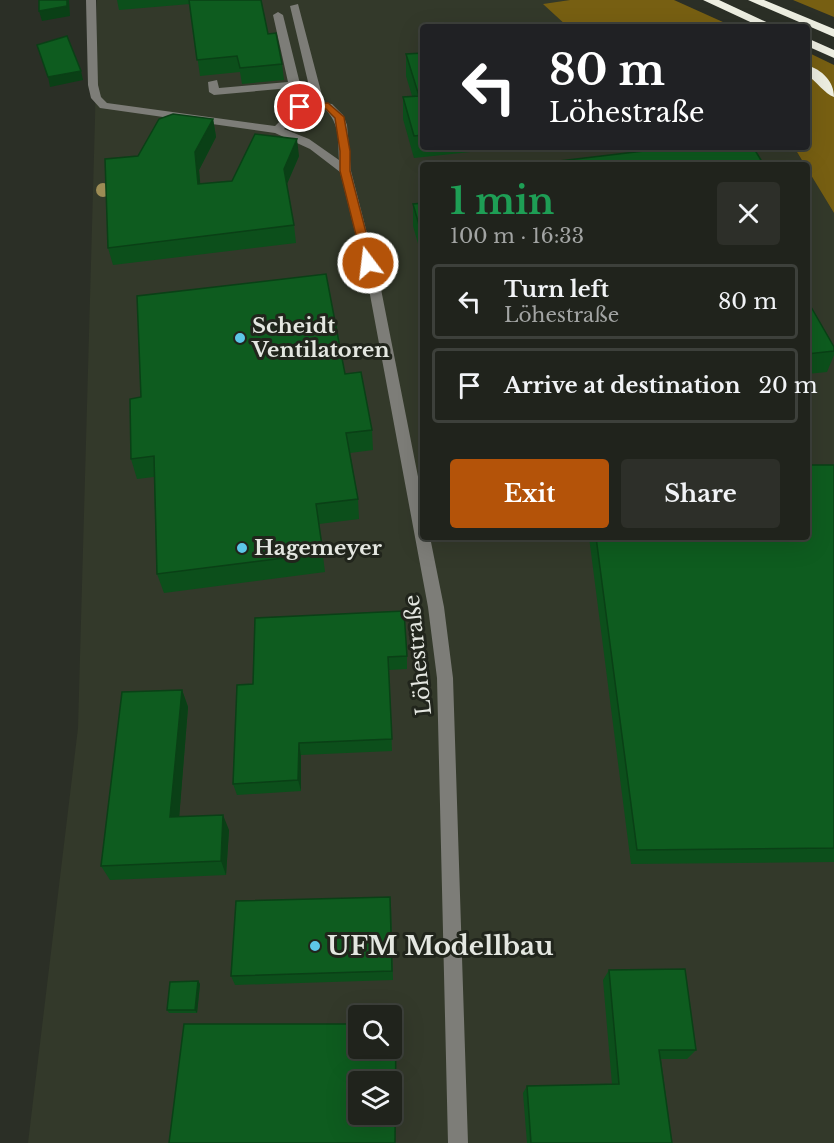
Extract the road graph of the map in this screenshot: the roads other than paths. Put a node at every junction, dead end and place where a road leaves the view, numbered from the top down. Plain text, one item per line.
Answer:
1 (91, 0) edge
2 (696, 0) edge
3 (709, 0) edge
4 (754, 0) edge
5 (295, 6) dead end
6 (278, 15) dead end
7 (739, 24) edge
8 (764, 24) edge
9 (834, 33) edge
10 (810, 43) edge
11 (834, 54) edge
12 (810, 71) edge
13 (213, 82) dead end
14 (294, 85) junction
15 (834, 93) edge
16 (319, 106) junction
17 (300, 107) junction
18 (277, 130) junction
19 (345, 171) junction
20 (420, 524) edge
21 (423, 540) edge
22 (458, 1143) edge

1 - 18 street
2 - 7 highway
3 - 8 highway
4 - 9 highway
5 - 16 street
6 - 14 street
10 - 11 highway
12 - 15 highway
13 - 14 street
14 - 17 street
16 - 17 street
16 - 19 street, Löhestraße
17 - 18 street
18 - 19 street
19 - 20 street, Löhestraße
21 - 22 street, Löhestraße

